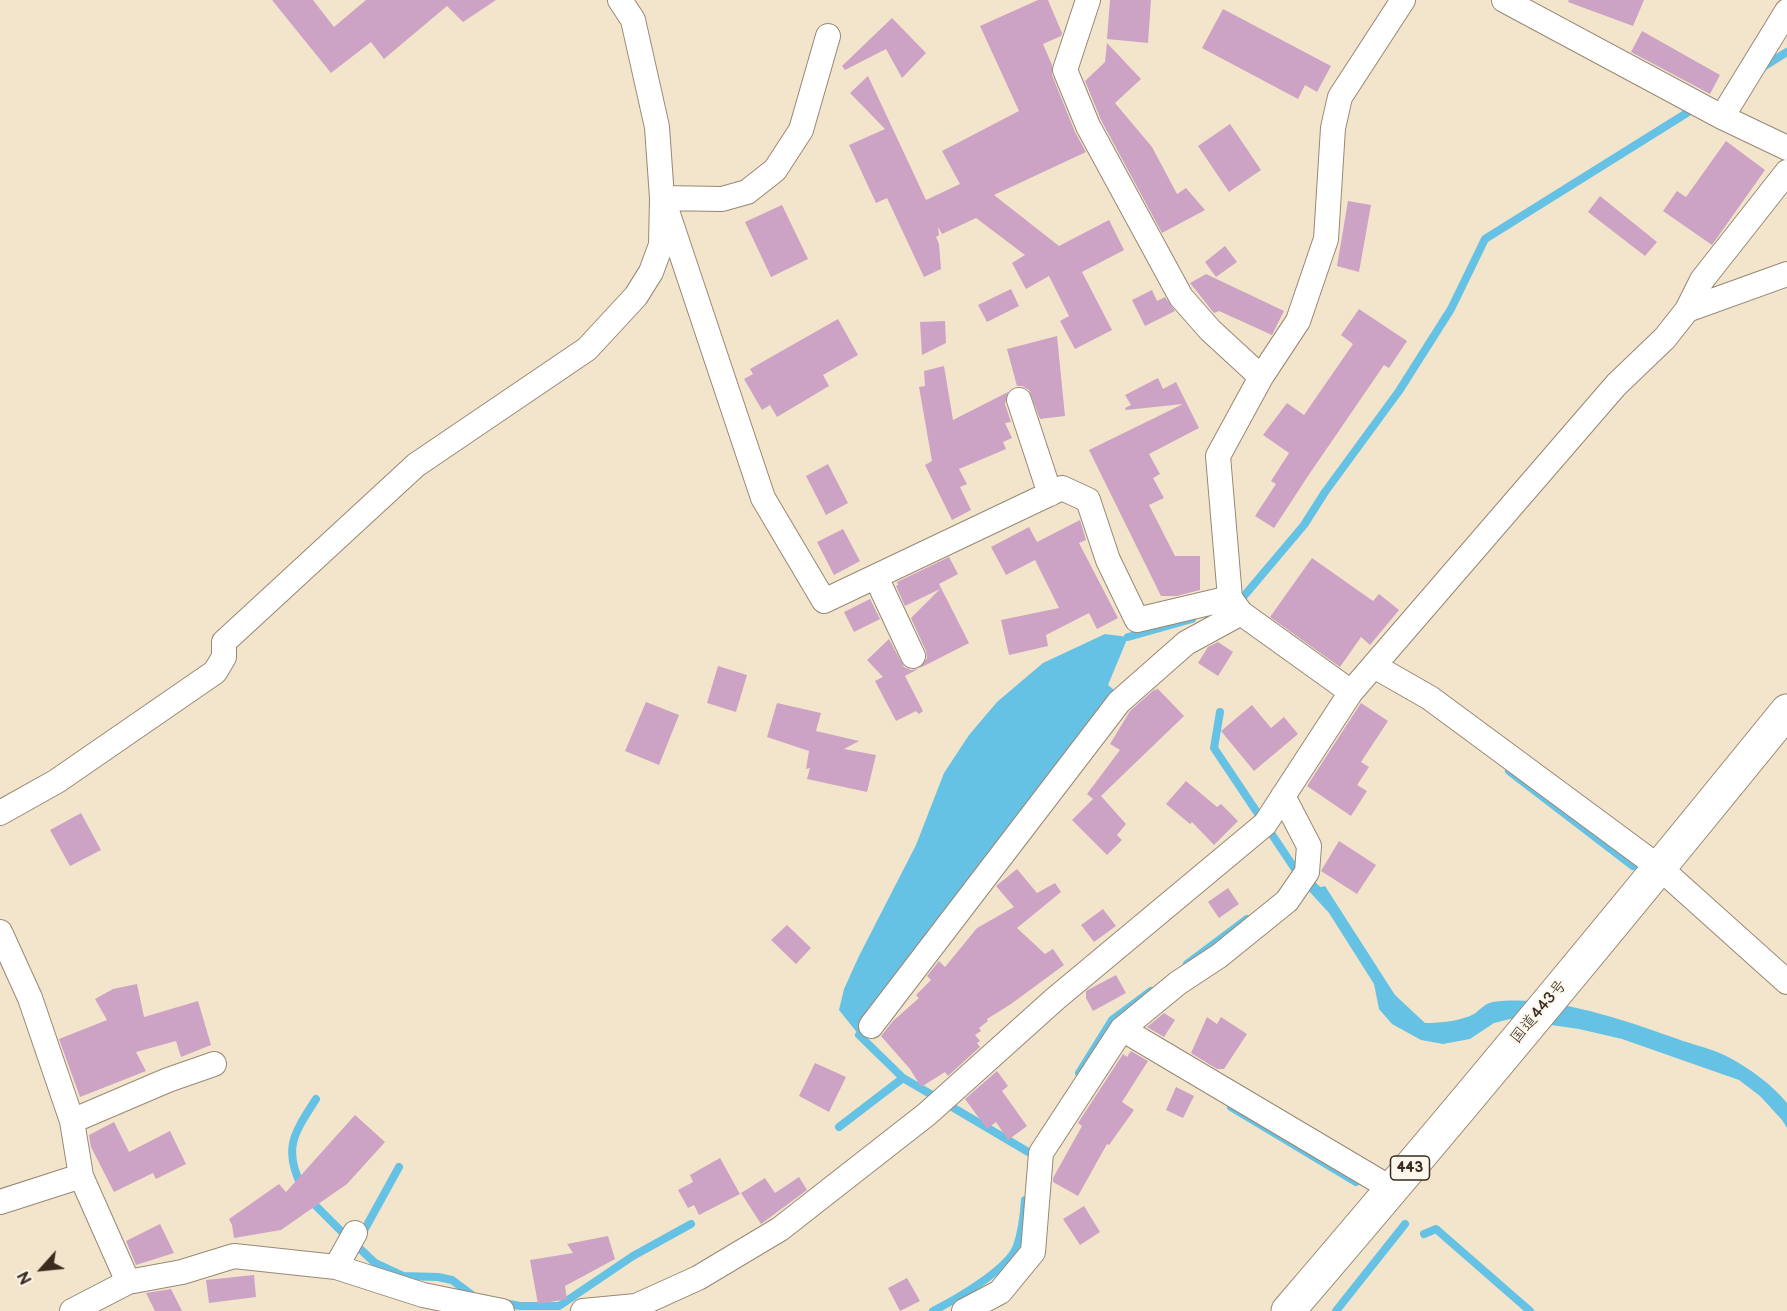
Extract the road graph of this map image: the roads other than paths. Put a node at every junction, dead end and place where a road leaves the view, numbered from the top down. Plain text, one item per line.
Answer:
1 (620, 0) edge
2 (1088, 0) edge
3 (1403, 0) edge
4 (1504, 0) edge
5 (1787, 11) edge
6 (828, 36) dead end
7 (1722, 117) junction
8 (1787, 148) edge
9 (1787, 172) edge
10 (663, 198) junction
11 (1787, 274) edge
12 (1688, 310) junction
13 (1261, 377) junction
14 (1019, 400) dead end
15 (1050, 494) junction
16 (876, 577) junction
17 (1235, 605) junction
18 (914, 657) dead end
19 (1374, 666) junction
20 (1351, 692) junction
21 (1787, 711) edge
22 (1283, 796) junction
23 (0, 813) edge
24 (1660, 868) junction
25 (0, 932) edge
26 (1787, 982) edge
27 (871, 1026) dead end
28 (1122, 1029) junction
29 (214, 1064) dead end
30 (72, 1121) junction
31 (81, 1176) junction
32 (1392, 1189) junction
33 (0, 1202) edge
34 (118, 1295) edge
35 (423, 1303) edge
36 (72, 1311) edge
37 (502, 1311) edge
38 (583, 1311) edge
39 (964, 1311) edge
40 (1288, 1311) edge

1 - 10 street
2 - 13 street
3 - 13 street
4 - 7 street
5 - 7 street
6 - 10 street
7 - 8 street
9 - 12 street
10 - 16 street
10 - 23 street
11 - 12 street
12 - 19 street
13 - 17 street
14 - 15 street
15 - 16 street
15 - 17 street
16 - 18 street
17 - 20 street
17 - 27 street
19 - 20 street
19 - 24 street
20 - 22 street
21 - 24 highway, 国道443号 / 443
22 - 28 street
22 - 38 street
24 - 26 street
24 - 32 highway, 国道443号 / 443
25 - 30 street
28 - 32 street
28 - 39 street
29 - 30 street
30 - 31 street
31 - 33 street
31 - 34 street
32 - 40 highway, 国道443号 / 443
34 - 35 street
34 - 36 street
35 - 37 street

